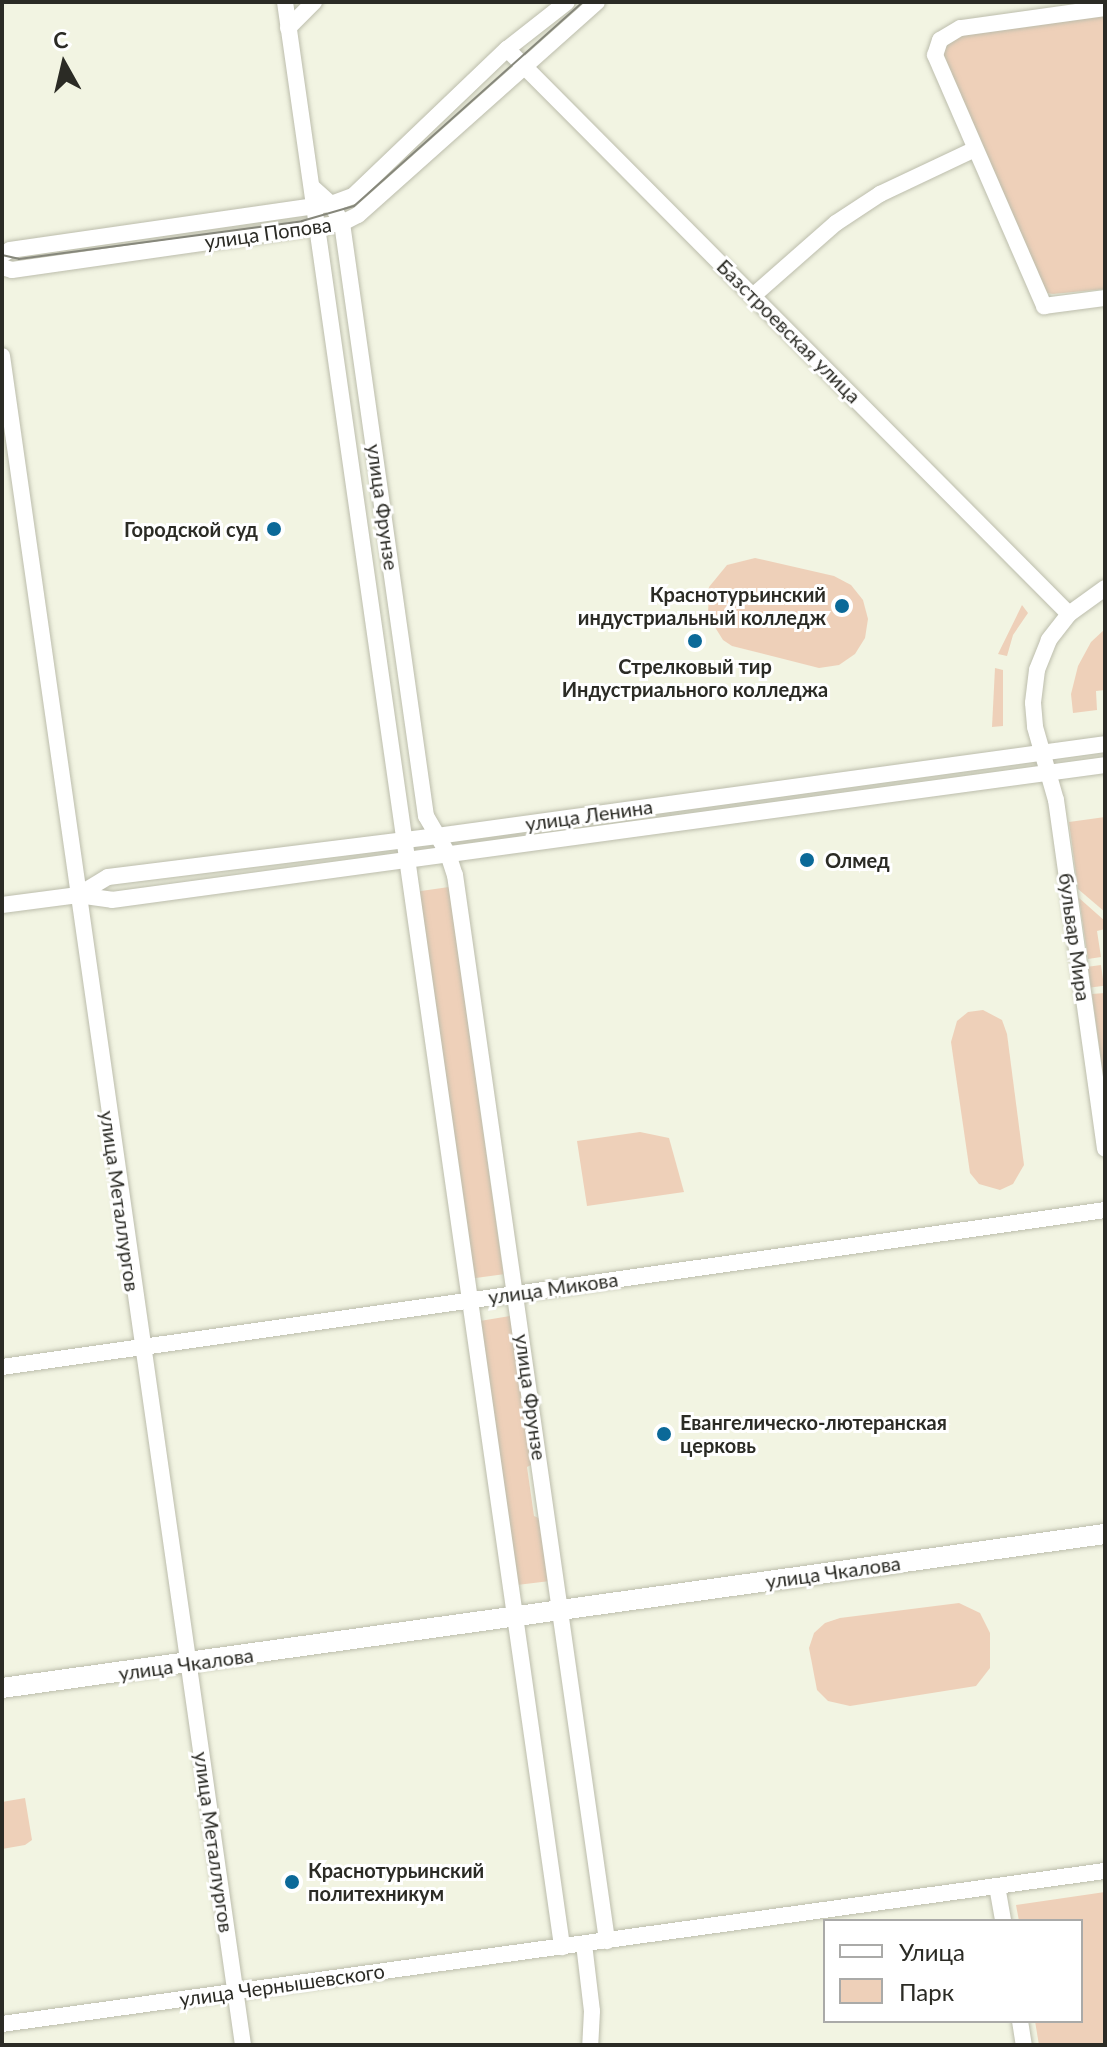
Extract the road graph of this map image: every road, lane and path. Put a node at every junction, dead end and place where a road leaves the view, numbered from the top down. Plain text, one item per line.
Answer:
1 (285, 2) edge
2 (314, 2) edge
3 (567, 2) edge
4 (597, 2) edge
5 (1105, 8) edge
6 (288, 28) junction
7 (507, 49) junction
8 (522, 65) junction
9 (975, 149) junction
10 (323, 205) junction
11 (342, 223) junction
12 (318, 226) junction
13 (2, 255) edge
14 (2, 267) edge
15 (754, 295) junction
16 (1105, 298) edge
17 (2, 356) edge
18 (1105, 588) edge
19 (1069, 614) junction
20 (1105, 744) edge
21 (1044, 753) junction
22 (1009, 757) junction
23 (1105, 765) edge
24 (1050, 772) junction
25 (1012, 777) junction
26 (437, 836) junction
27 (404, 840) junction
28 (448, 854) junction
29 (406, 859) junction
30 (78, 895) junction
31 (2, 905) edge
32 (1105, 1149) edge
33 (1105, 1210) edge
34 (516, 1293) junction
35 (468, 1300) junction
36 (141, 1347) junction
37 (2, 1367) edge
38 (1105, 1534) edge
39 (562, 1610) junction
40 (512, 1617) junction
41 (189, 1663) junction
42 (2, 1688) edge
43 (1105, 1871) edge
44 (997, 1886) junction
45 (1003, 1919) edge
46 (607, 1941) junction
47 (584, 1944) junction
48 (562, 1947) junction
49 (236, 1991) junction
50 (1020, 2023) edge
51 (2, 2024) edge
52 (243, 2045) edge
53 (590, 2045) edge
54 (1024, 2045) edge

1 - 6 street, улица Фрунзе
2 - 6 street
3 - 7 street, улица Попова
4 - 8 street, улица Попова
5 - 9 street
6 - 10 street, улица Фрунзе
7 - 8 street, Базстроевская улица
7 - 10 street, улица Попова
8 - 11 street, улица Попова
8 - 15 street, Базстроевская улица
9 - 15 street
9 - 16 street
10 - 11 street, улица Фрунзе
10 - 12 street, улица Фрунзе
10 - 13 street, улица Попова
11 - 12 street, улица Попова
11 - 26 street, улица Фрунзе
12 - 14 street, улица Попова
12 - 27 street, улица Фрунзе
15 - 19 street, Базстроевская улица
17 - 30 street, улица Металлургов
18 - 19 street
19 - 21 street, бульвар Мира
20 - 21 street, улица Ленина
21 - 22 street, улица Ленина
21 - 24 street, бульвар Мира
22 - 25 street
22 - 26 street, улица Ленина
23 - 24 street, улица Ленина
24 - 25 street, улица Ленина
24 - 32 street, бульвар Мира
25 - 28 street, улица Ленина
26 - 27 street, улица Ленина
26 - 28 street, улица Фрунзе
27 - 29 street, улица Фрунзе
27 - 30 street, улица Ленина
28 - 29 street, улица Ленина
28 - 34 street, улица Фрунзе
29 - 30 street, улица Ленина
29 - 35 street
30 - 31 street, улица Ленина
30 - 36 street, улица Металлургов
33 - 34 street, улица Микова
34 - 35 street, улица Микова
34 - 39 street, улица Фрунзе
35 - 36 street, улица Микова
35 - 40 street
36 - 37 street, улица Микова
36 - 41 street, улица Металлургов
38 - 39 main road, улица Чкалова
39 - 40 main road, улица Чкалова
39 - 46 street, улица Фрунзе
40 - 41 main road, улица Чкалова
40 - 48 street
41 - 42 main road, улица Чкалова
41 - 49 street, улица Металлургов
43 - 44 street
44 - 45 street
44 - 46 street
46 - 47 street, улица Чернышевского
47 - 48 street, улица Чернышевского
47 - 53 street
48 - 49 street, улица Чернышевского
49 - 51 street, улица Чернышевского
49 - 52 street, улица Металлургов
50 - 54 street

